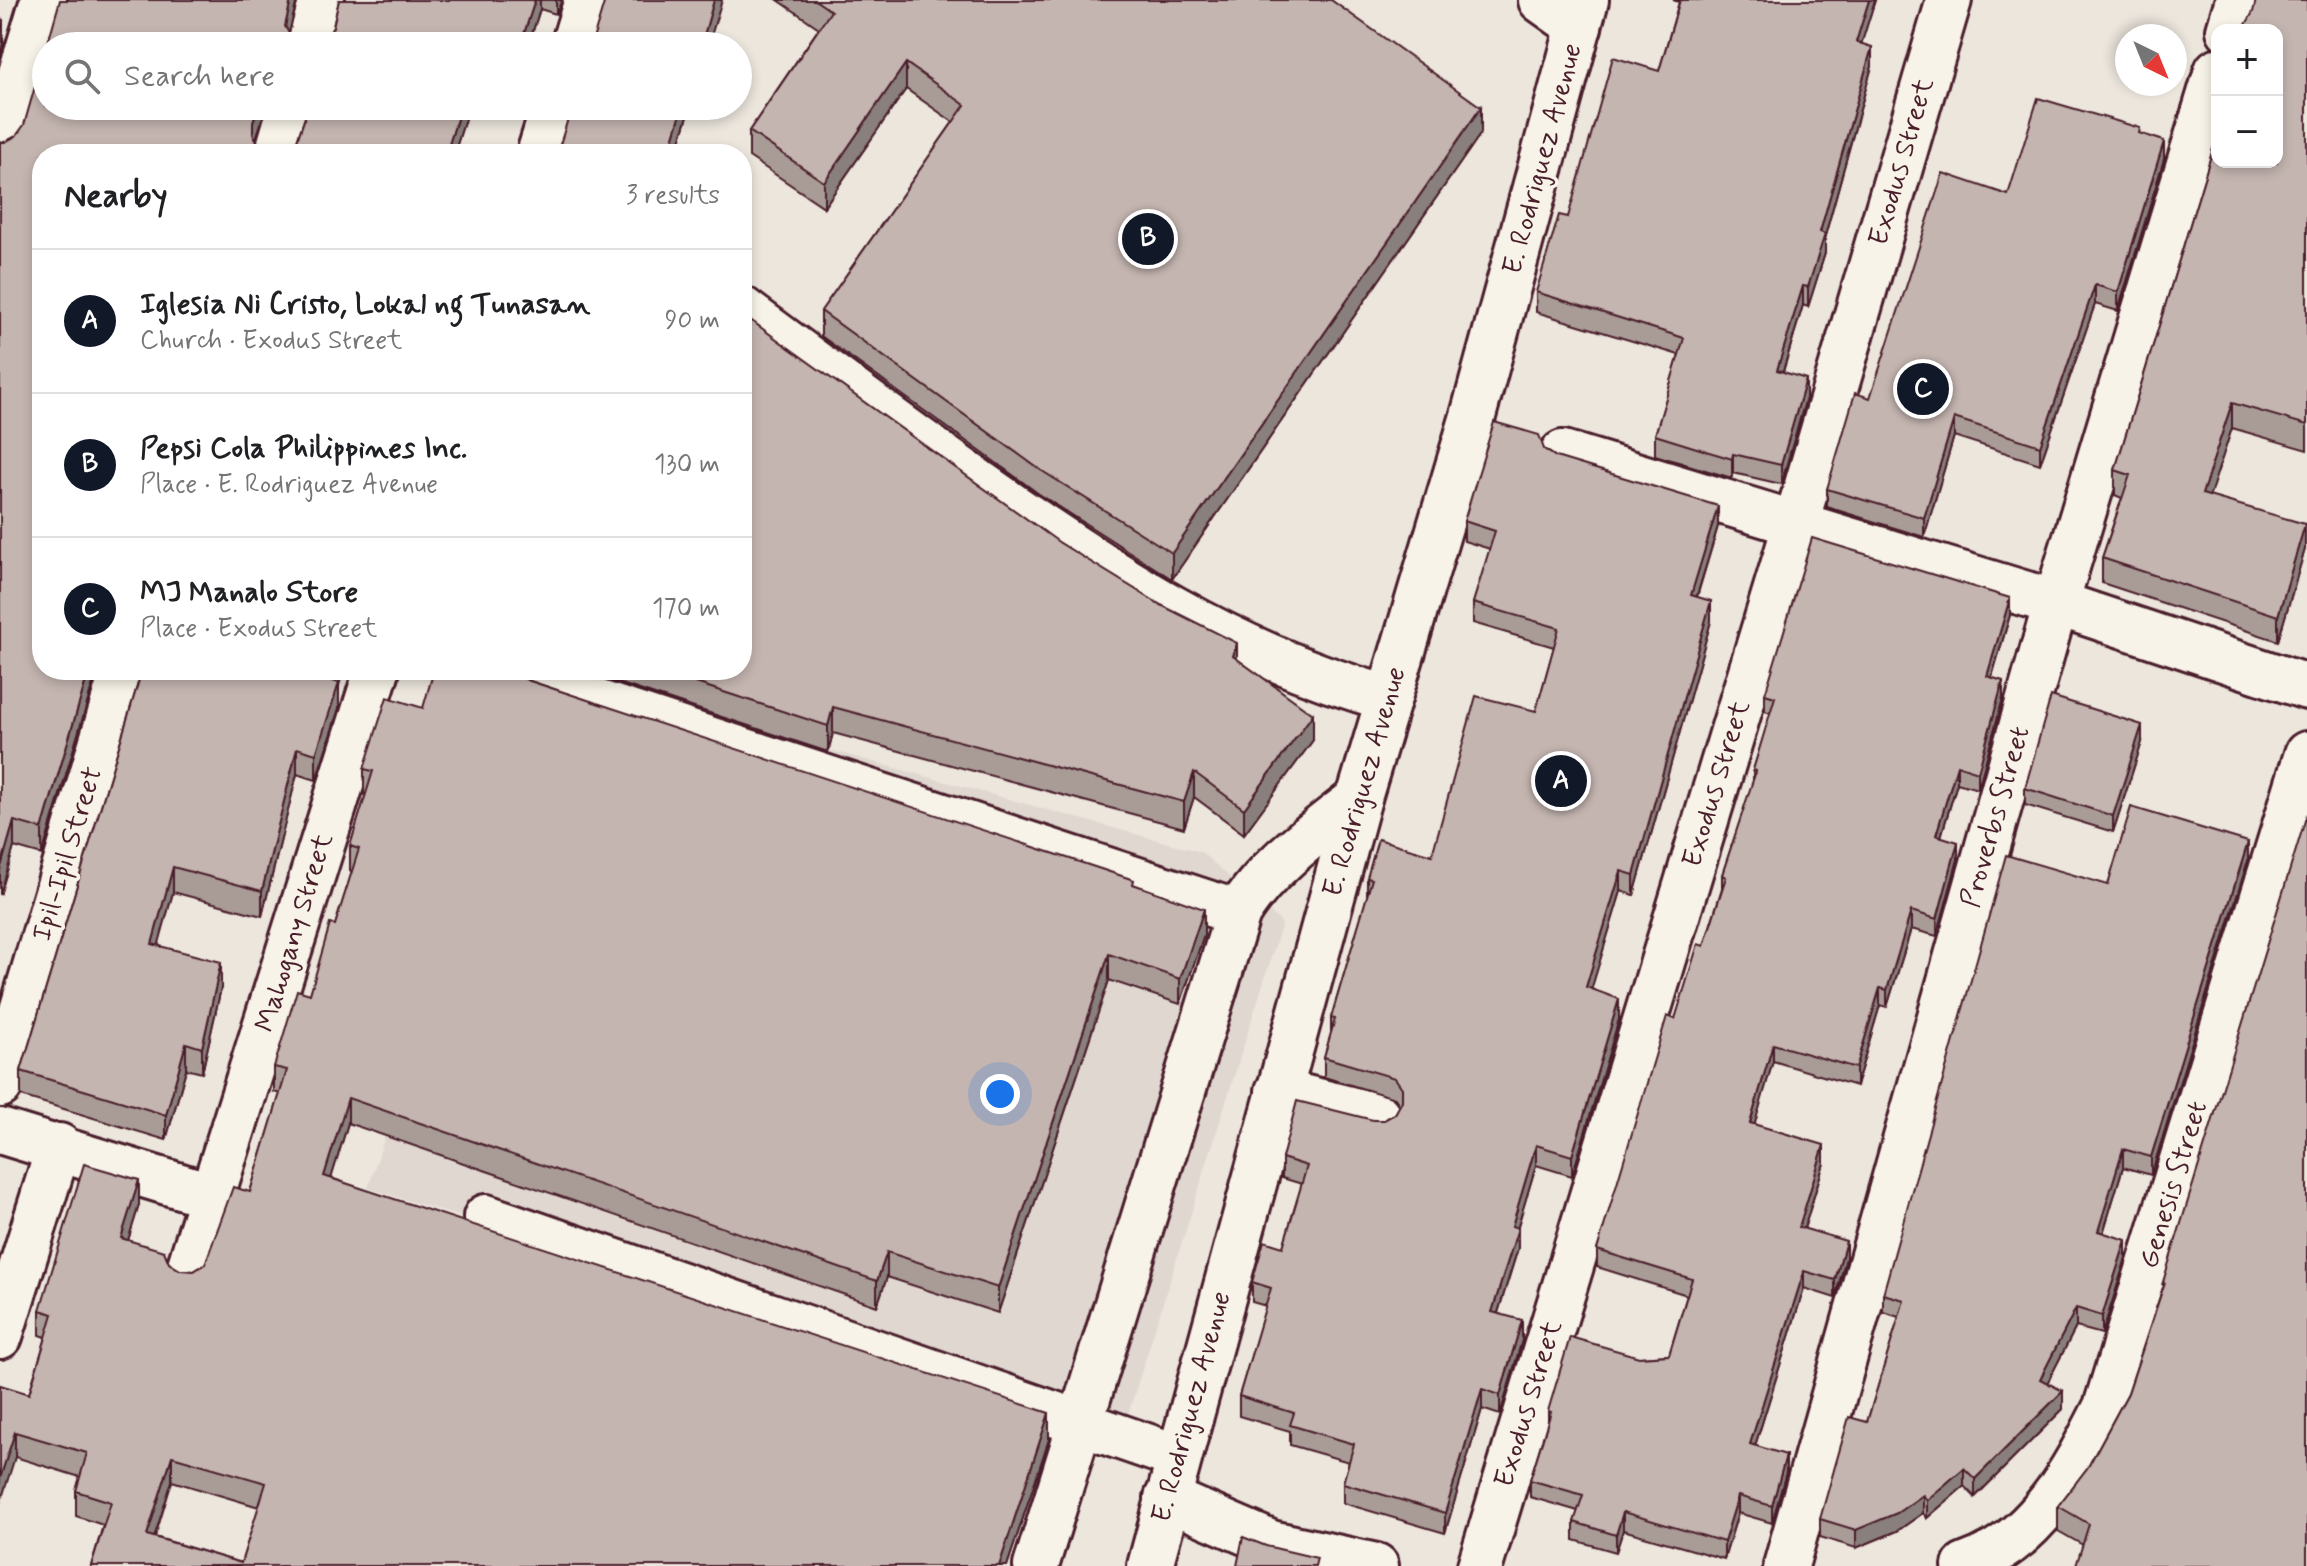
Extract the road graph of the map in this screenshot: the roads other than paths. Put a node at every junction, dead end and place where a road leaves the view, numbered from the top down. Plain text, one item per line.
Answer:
1 (43, 0) edge
2 (322, 0) edge
3 (587, 0) edge
4 (1541, 0) edge
5 (1949, 0) edge
6 (2238, 0) edge
7 (1583, 13) edge
8 (2231, 24) edge
9 (33, 32) edge
10 (313, 32) edge
11 (577, 32) edge
12 (32, 37) edge
13 (2211, 91) edge
14 (287, 120) edge
15 (550, 120) edge
16 (0, 143) edge
17 (280, 144) edge
18 (542, 144) edge
19 (752, 316) edge
20 (1563, 453) dead end
21 (1796, 523) junction
22 (2056, 603) junction
23 (120, 680) edge
24 (374, 680) edge
25 (535, 682) edge
26 (2307, 687) edge
27 (1388, 698) junction
28 (2307, 754) edge
29 (1359, 798) junction
30 (1238, 913) junction
31 (0, 1085) edge
32 (1278, 1091) junction
33 (1378, 1116) edge
34 (0, 1131) edge
35 (59, 1146) junction
36 (213, 1196) junction
37 (486, 1217) dead end
38 (188, 1272) edge
39 (0, 1336) edge
40 (1079, 1426) junction
41 (1172, 1478) junction
42 (1036, 1566) edge
43 (1150, 1566) edge
44 (1376, 1566) edge
45 (1480, 1566) edge
46 (1786, 1566) edge
47 (1965, 1566) edge

1 - 9 street
2 - 10 street
3 - 11 street
4 - 7 street
5 - 21 street, Exodus Street
6 - 8 street
7 - 27 street, E. Rodriguez Avenue
12 - 16 street
13 - 22 street, Proverbs Street
14 - 17 street
15 - 18 street
19 - 27 street
20 - 21 street
21 - 22 street
21 - 45 street, Exodus Street
22 - 26 street
22 - 46 street, Proverbs Street
23 - 31 street, Ipil-Ipil Street
24 - 36 street, Mahogany Street
25 - 30 street
27 - 29 street, E. Rodriguez Avenue
28 - 47 street, Genesis Street
29 - 30 street
29 - 32 street, E. Rodriguez Avenue
30 - 40 street
32 - 33 street
32 - 41 street, E. Rodriguez Avenue
34 - 35 street
35 - 36 street
35 - 39 street
36 - 38 street, Mahogany Street
37 - 40 street
40 - 41 street
40 - 42 street
41 - 43 street, E. Rodriguez Avenue
41 - 44 street

